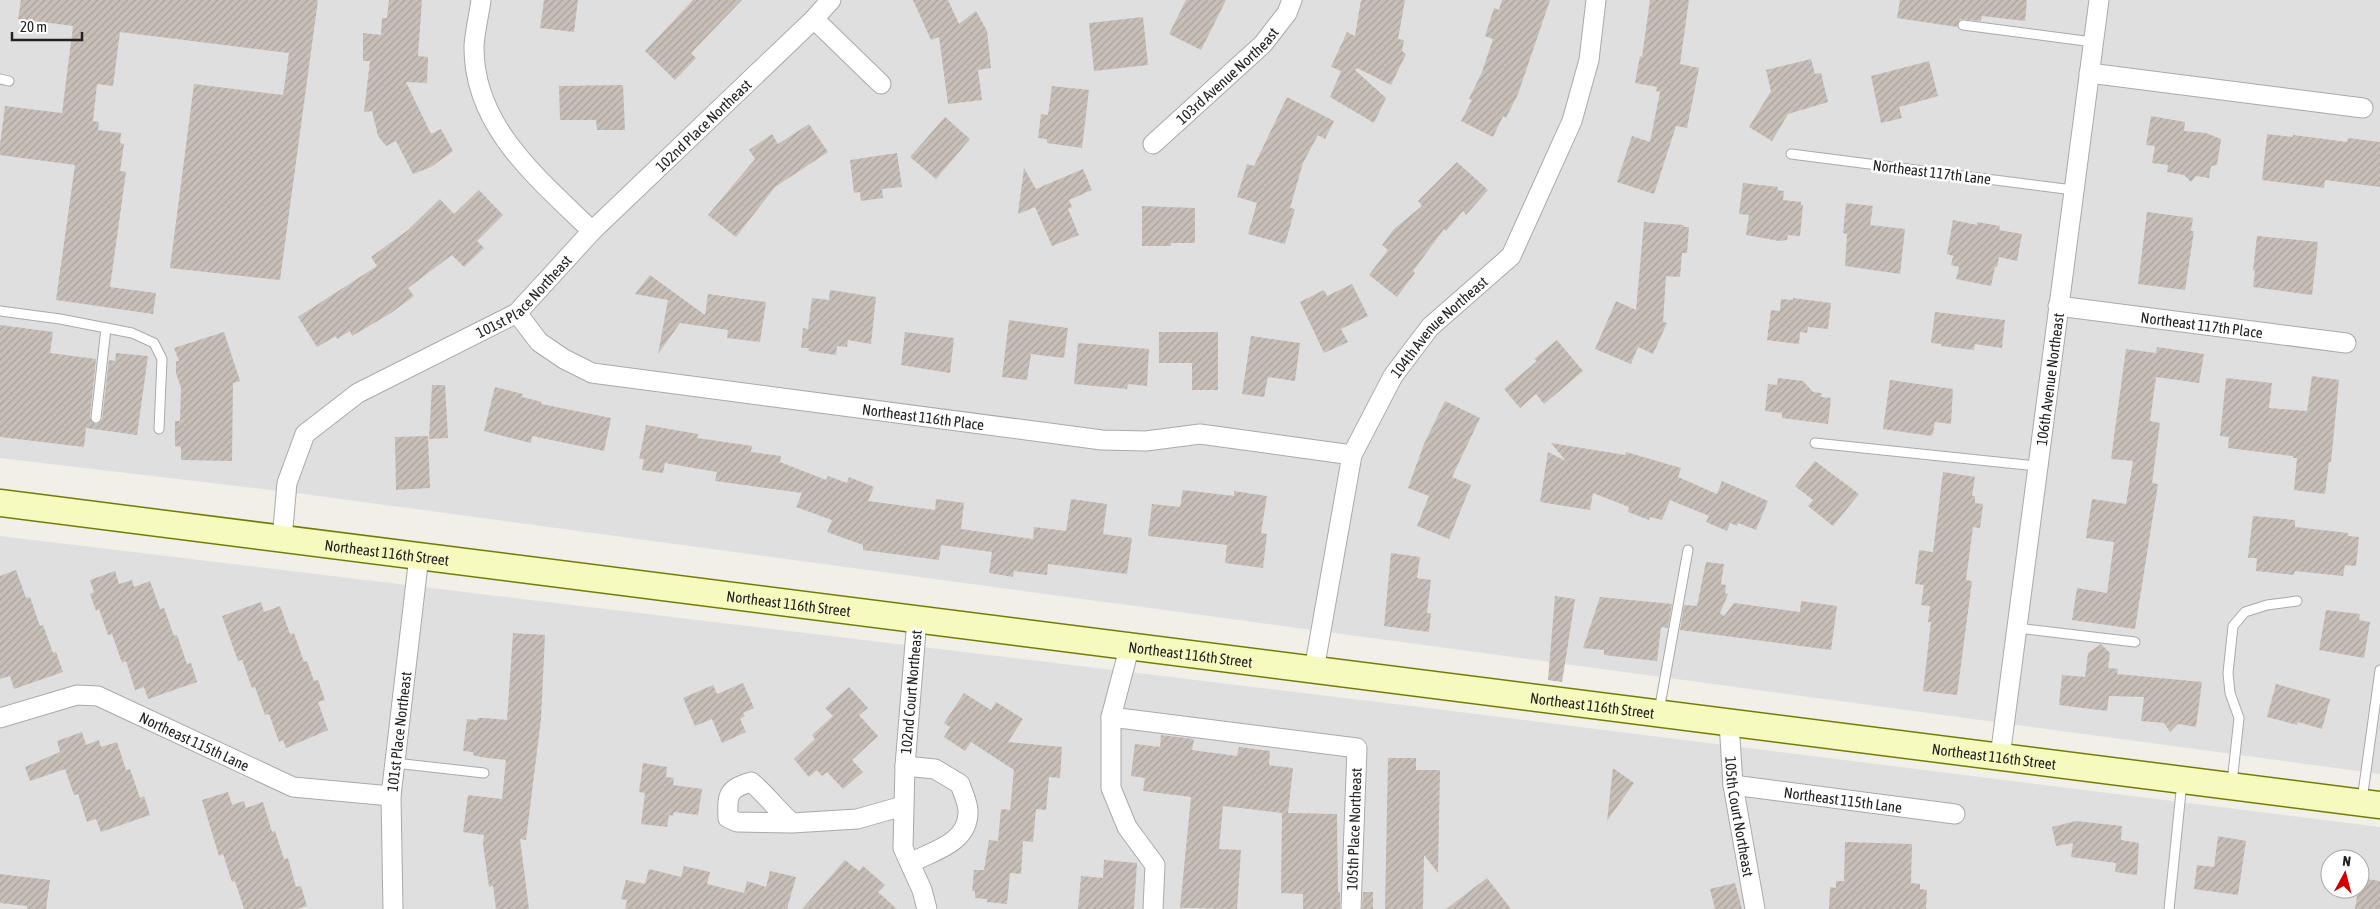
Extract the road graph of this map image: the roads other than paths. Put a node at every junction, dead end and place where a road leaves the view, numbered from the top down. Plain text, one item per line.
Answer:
1 (481, 0) edge
2 (831, 0) edge
3 (1292, 0) edge
4 (1596, 0) edge
5 (2099, 0) edge
6 (814, 19) junction
7 (1963, 25) dead end
8 (2093, 42) junction
9 (2089, 73) junction
10 (880, 84) dead end
11 (2363, 108) dead end
12 (1153, 144) dead end
13 (1791, 154) dead end
14 (2073, 190) junction
15 (592, 230) junction
16 (2058, 306) junction
17 (0, 311) edge
18 (518, 313) junction
19 (106, 328) junction
20 (2346, 344) dead end
21 (96, 418) dead end
22 (159, 428) dead end
23 (1815, 443) dead end
24 (1352, 455) junction
25 (2037, 466) junction
26 (0, 503) edge
27 (282, 539) junction
28 (1688, 550) dead end
29 (419, 556) junction
30 (2297, 601) dead end
31 (917, 619) junction
32 (2018, 628) junction
33 (2135, 642) dead end
34 (1130, 645) junction
35 (1314, 670) junction
36 (2380, 670) edge
37 (1658, 714) junction
38 (1111, 717) junction
39 (0, 718) edge
40 (1729, 722) junction
41 (2000, 757) junction
42 (396, 763) junction
43 (904, 766) junction
44 (484, 773) dead end
45 (2182, 780) junction
46 (1733, 785) junction
47 (2231, 786) junction
48 (391, 796) junction
49 (2371, 804) edge
50 (903, 806) junction
51 (1955, 814) dead end
52 (792, 823) dead end
53 (910, 863) junction
54 (393, 909) edge
55 (927, 909) edge
56 (1154, 909) edge
57 (1351, 909) edge
58 (1755, 909) edge
59 (2168, 909) edge

1 - 15 street
2 - 6 street, 102nd Place Northeast
3 - 12 street, 103rd Avenue Northeast
4 - 24 street, 104th Avenue Northeast
5 - 8 street, 106th Avenue Northeast
6 - 10 street
6 - 15 street, 102nd Place Northeast
7 - 8 lane
8 - 9 street, 106th Avenue Northeast
9 - 11 street
9 - 14 street, 106th Avenue Northeast
13 - 14 lane, Northeast 117th Lane
14 - 16 street, 106th Avenue Northeast
15 - 18 street, 101st Place Northeast
16 - 20 street, Northeast 117th Place
16 - 25 street, 106th Avenue Northeast
17 - 19 lane
18 - 24 street, Northeast 116th Place
18 - 27 street, 101st Place Northeast
19 - 21 lane
19 - 22 lane
23 - 25 lane
24 - 35 street, 104th Avenue Northeast
25 - 32 street, 106th Avenue Northeast
26 - 27 street, Northeast 116th Street
27 - 29 street, Northeast 116th Street
28 - 37 lane
29 - 31 street, Northeast 116th Street
29 - 42 street, 101st Place Northeast
30 - 47 lane
31 - 34 street, Northeast 116th Street
31 - 43 street, 102nd Court Northeast
32 - 33 lane
32 - 41 street, 106th Avenue Northeast
34 - 35 street, Northeast 116th Street
34 - 38 street
35 - 37 street, Northeast 116th Street
36 - 49 lane
37 - 40 street, Northeast 116th Street
38 - 56 street
38 - 57 street, 105th Place Northeast
39 - 48 street, Northeast 115th Lane
40 - 41 street, Northeast 116th Street
40 - 46 street, 105th Court Northeast
41 - 45 street, Northeast 116th Street
42 - 44 lane
42 - 48 street, 101st Place Northeast
43 - 50 street, 102nd Court Northeast
43 - 53 street, 102nd Court Northeast
45 - 47 street, Northeast 116th Street
45 - 59 lane
46 - 51 street, Northeast 115th Lane
46 - 58 street, 105th Court Northeast
47 - 49 street, Northeast 116th Street
48 - 54 street, 101st Place Northeast
50 - 52 street
50 - 53 street, 102nd Court Northeast
53 - 55 street, 102nd Court Northeast

